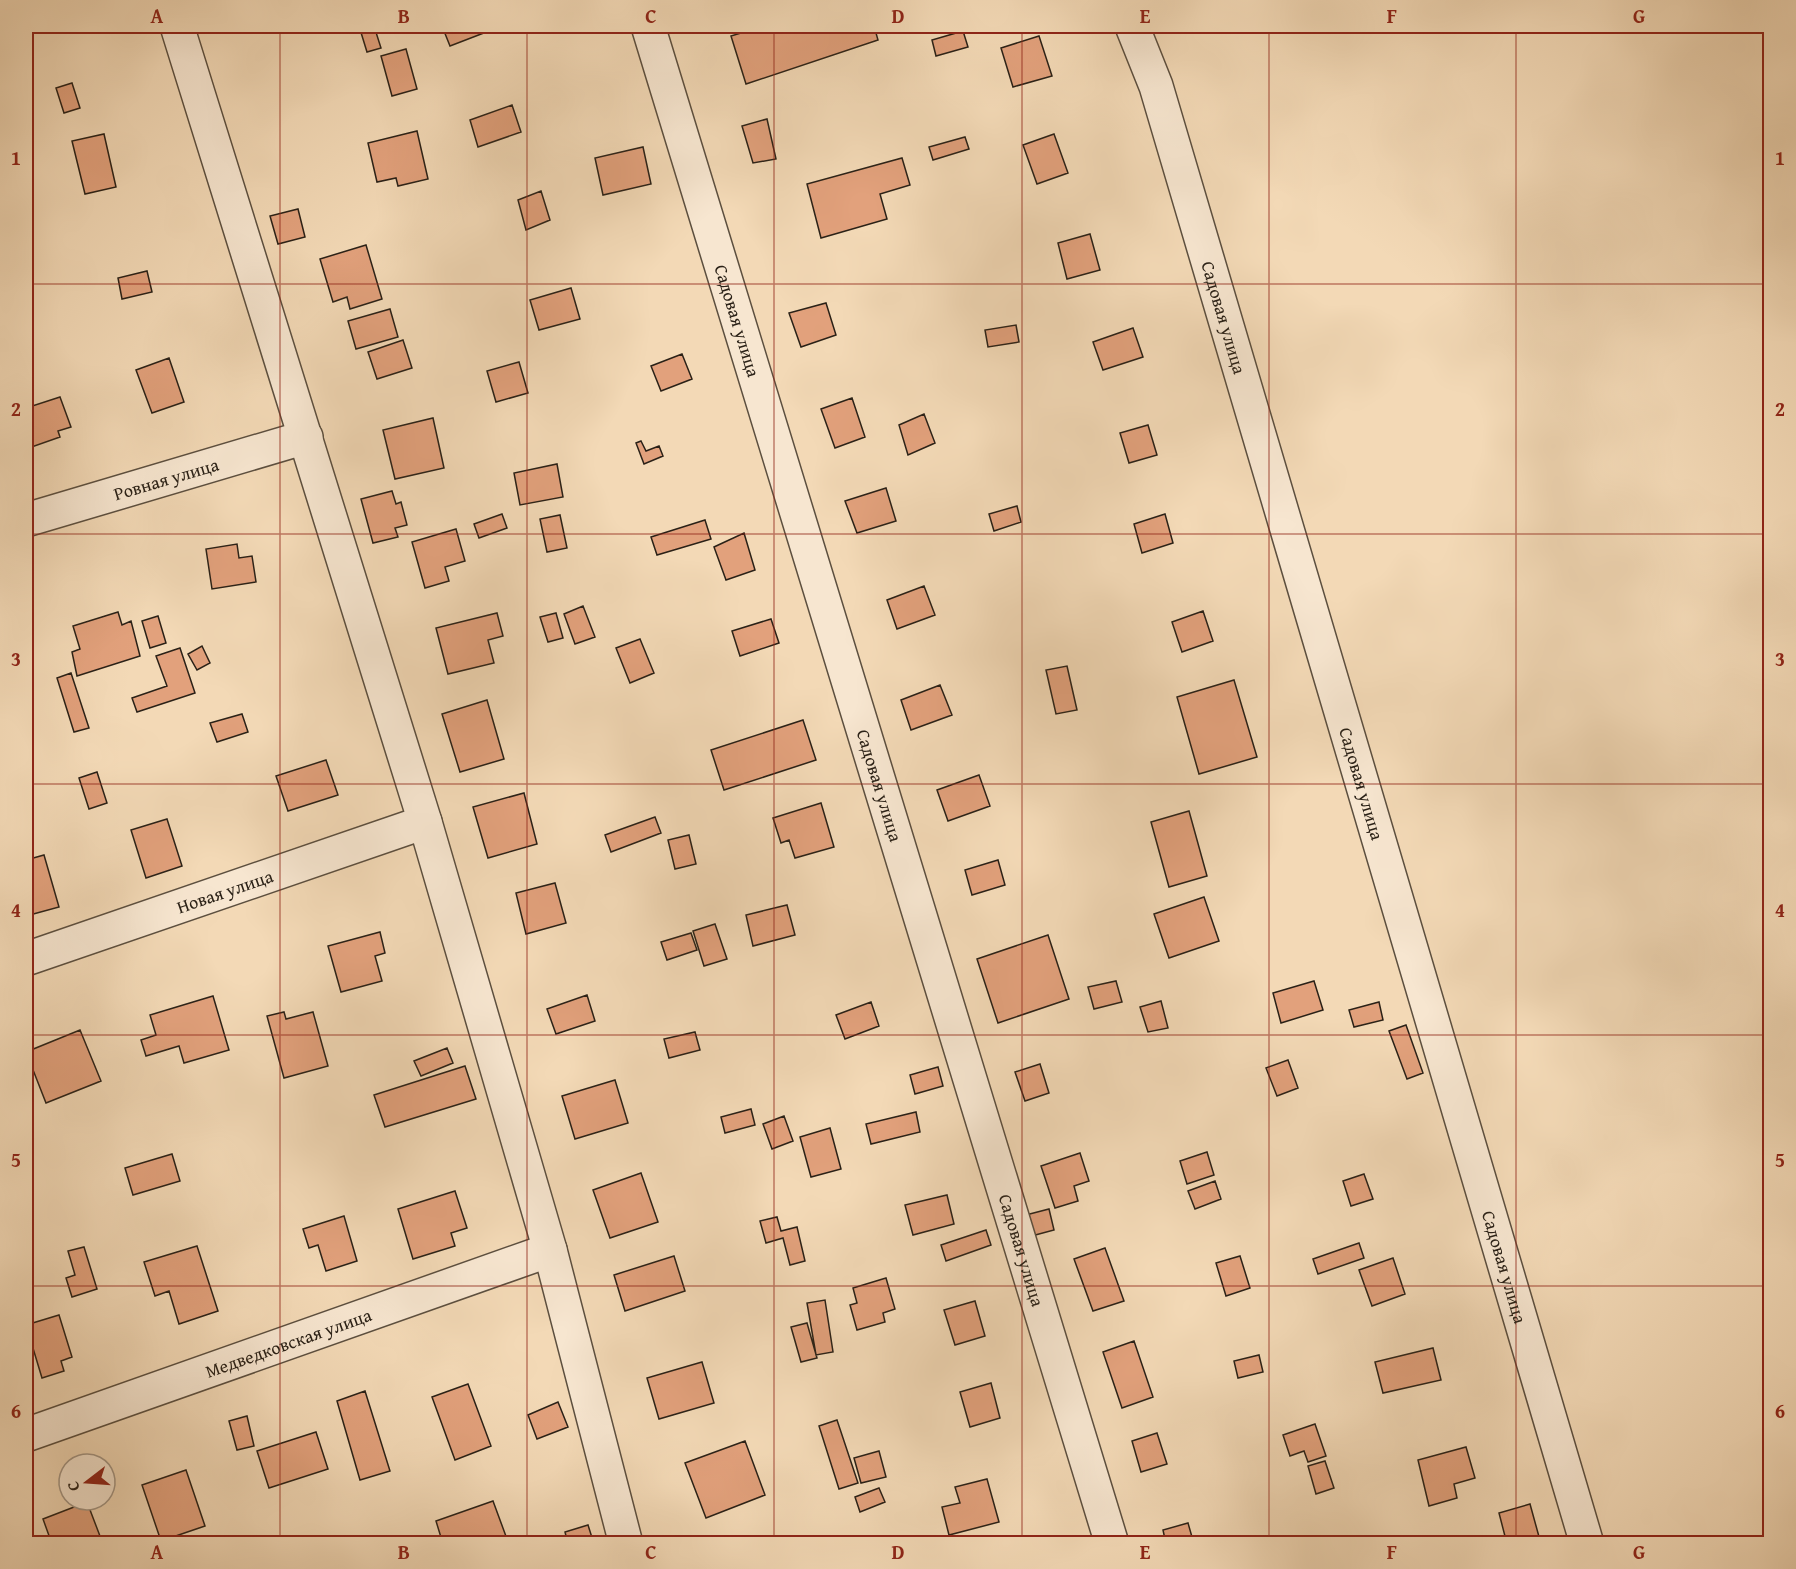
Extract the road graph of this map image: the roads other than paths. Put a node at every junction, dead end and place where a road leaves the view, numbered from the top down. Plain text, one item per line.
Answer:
1 (177, 26) edge
2 (648, 26) edge
3 (1132, 26) edge
4 (306, 437) junction
5 (26, 520) edge
6 (425, 822) junction
7 (26, 959) edge
8 (550, 1250) junction
9 (26, 1435) edge
10 (626, 1544) edge
11 (1112, 1544) edge
12 (1587, 1544) edge

1 - 4 street
2 - 11 street, Садовая улица
3 - 12 street, Садовая улица
4 - 5 street, Ровная улица
4 - 6 street
6 - 7 street, Новая улица
6 - 8 street
8 - 9 street, Медведковская улица
8 - 10 street

